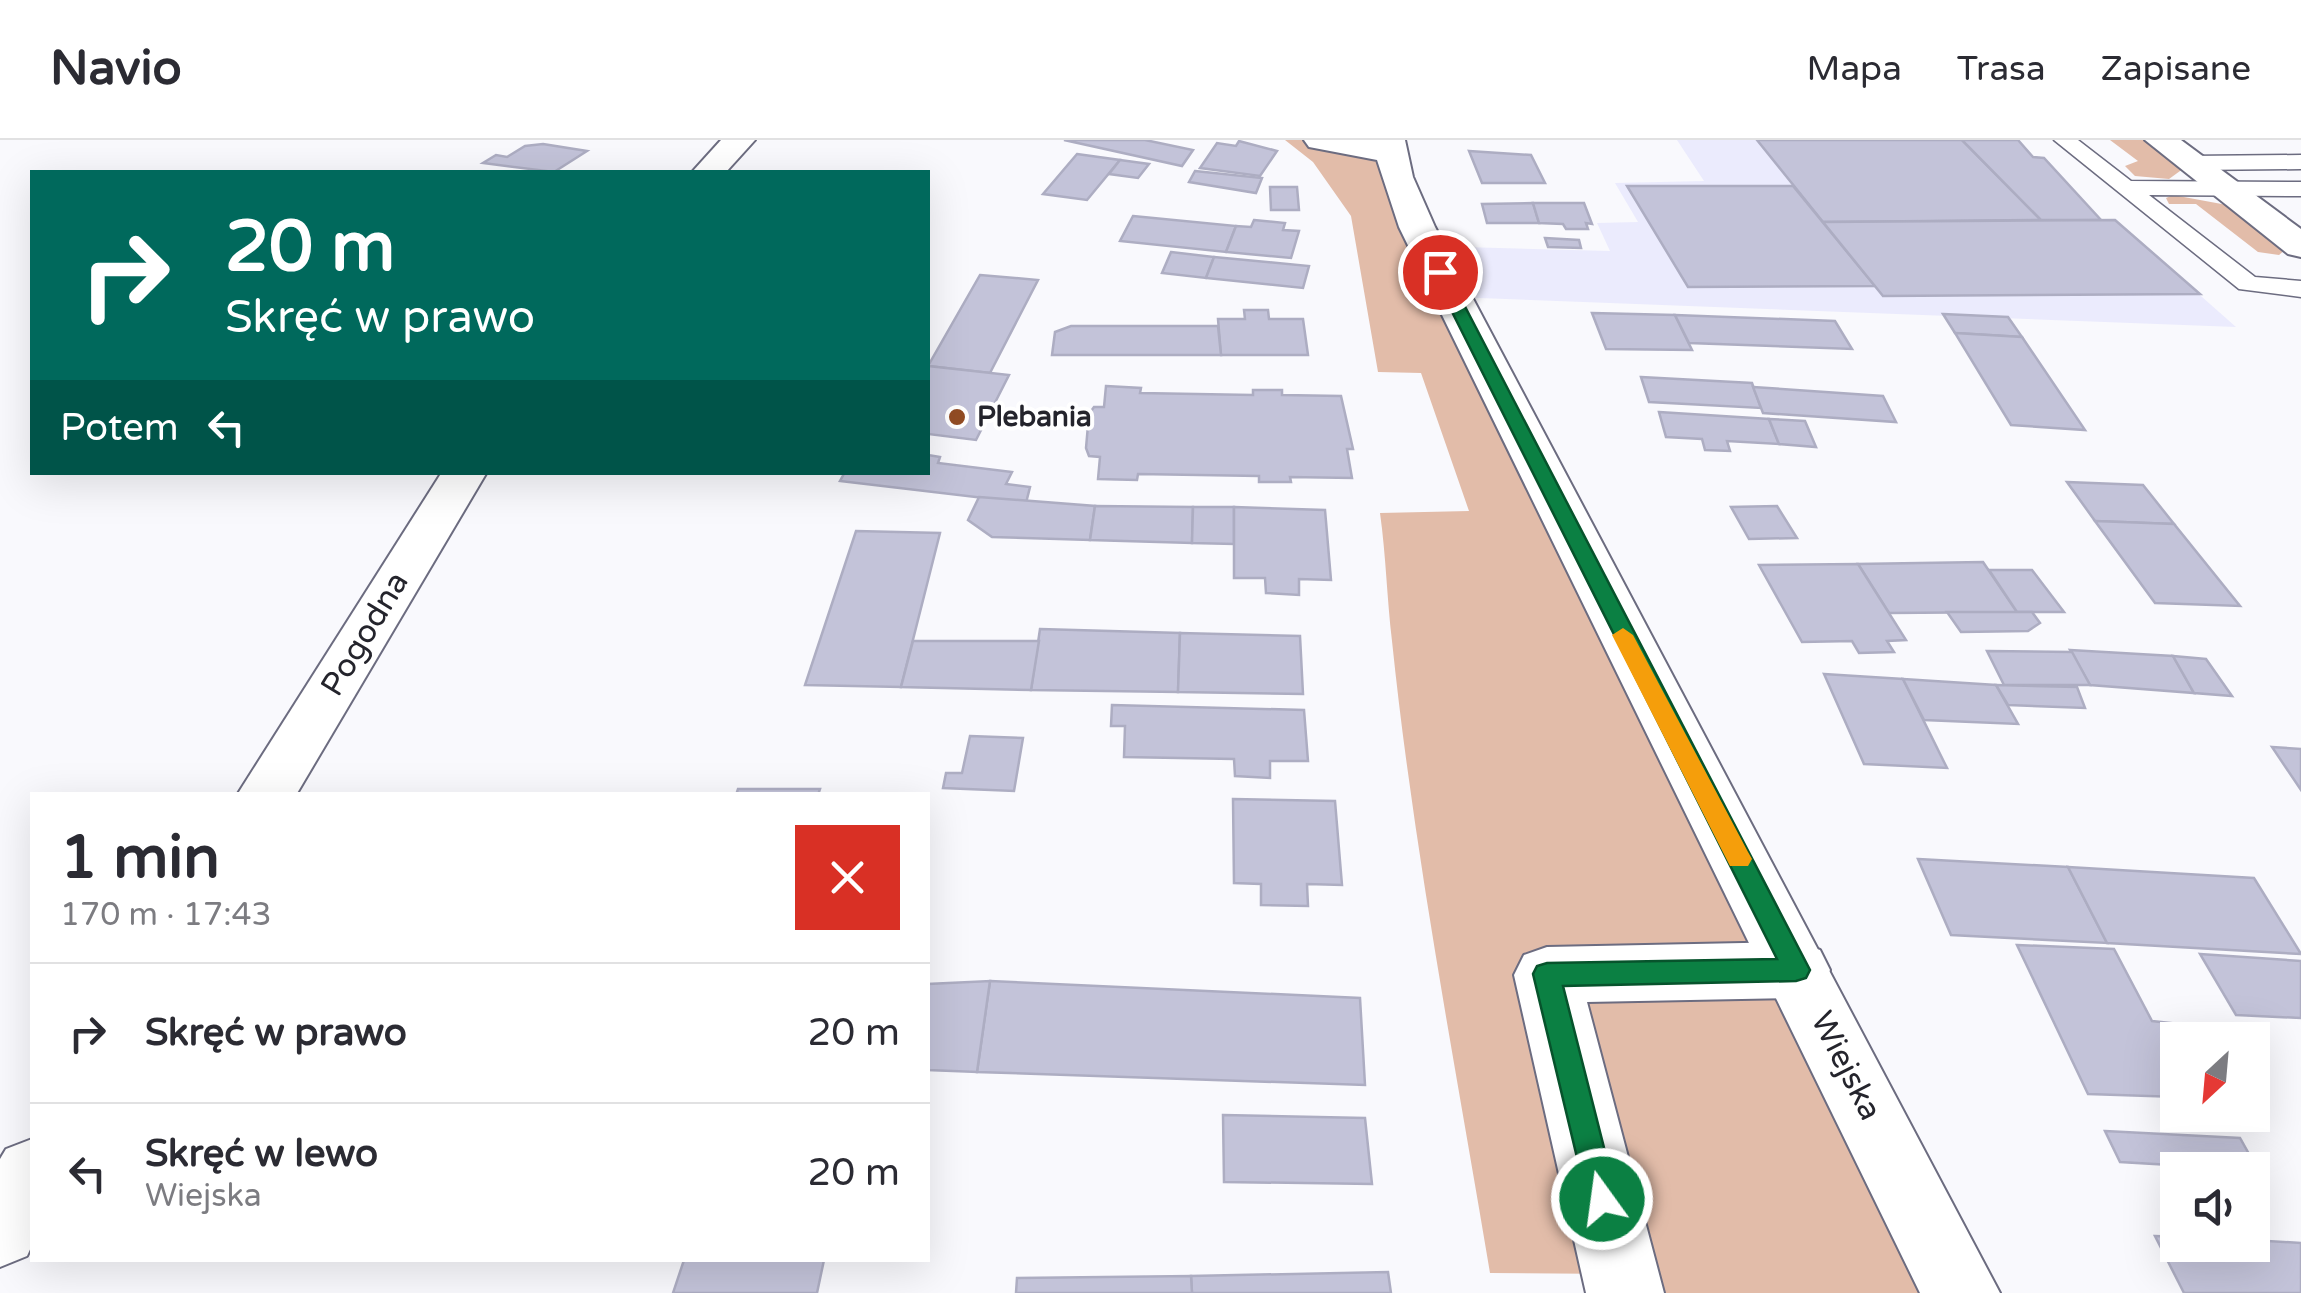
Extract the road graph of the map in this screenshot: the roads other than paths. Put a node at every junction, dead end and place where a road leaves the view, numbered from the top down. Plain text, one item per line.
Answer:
1 (738, 140) edge
2 (1320, 140) edge
3 (2065, 140) edge
4 (2161, 140) edge
5 (1390, 147) edge
6 (2191, 162) junction
7 (2301, 162) edge
8 (710, 170) edge
9 (2126, 188) junction
10 (2226, 188) junction
11 (2301, 190) edge
12 (2301, 246) edge
13 (2301, 289) edge
14 (462, 475) edge
15 (268, 792) edge
16 (1796, 970) junction
17 (30, 1177) edge
18 (0, 1229) edge
19 (1625, 1293) edge
20 (1961, 1293) edge

1 - 8 street
2 - 5 street
3 - 9 lane
4 - 6 street
5 - 16 street, Wiejska
6 - 7 lane
6 - 10 street
9 - 10 lane
9 - 13 lane
10 - 11 lane
10 - 12 street
14 - 15 street, Pogodna
16 - 19 street
16 - 20 street, Wiejska
17 - 18 street

